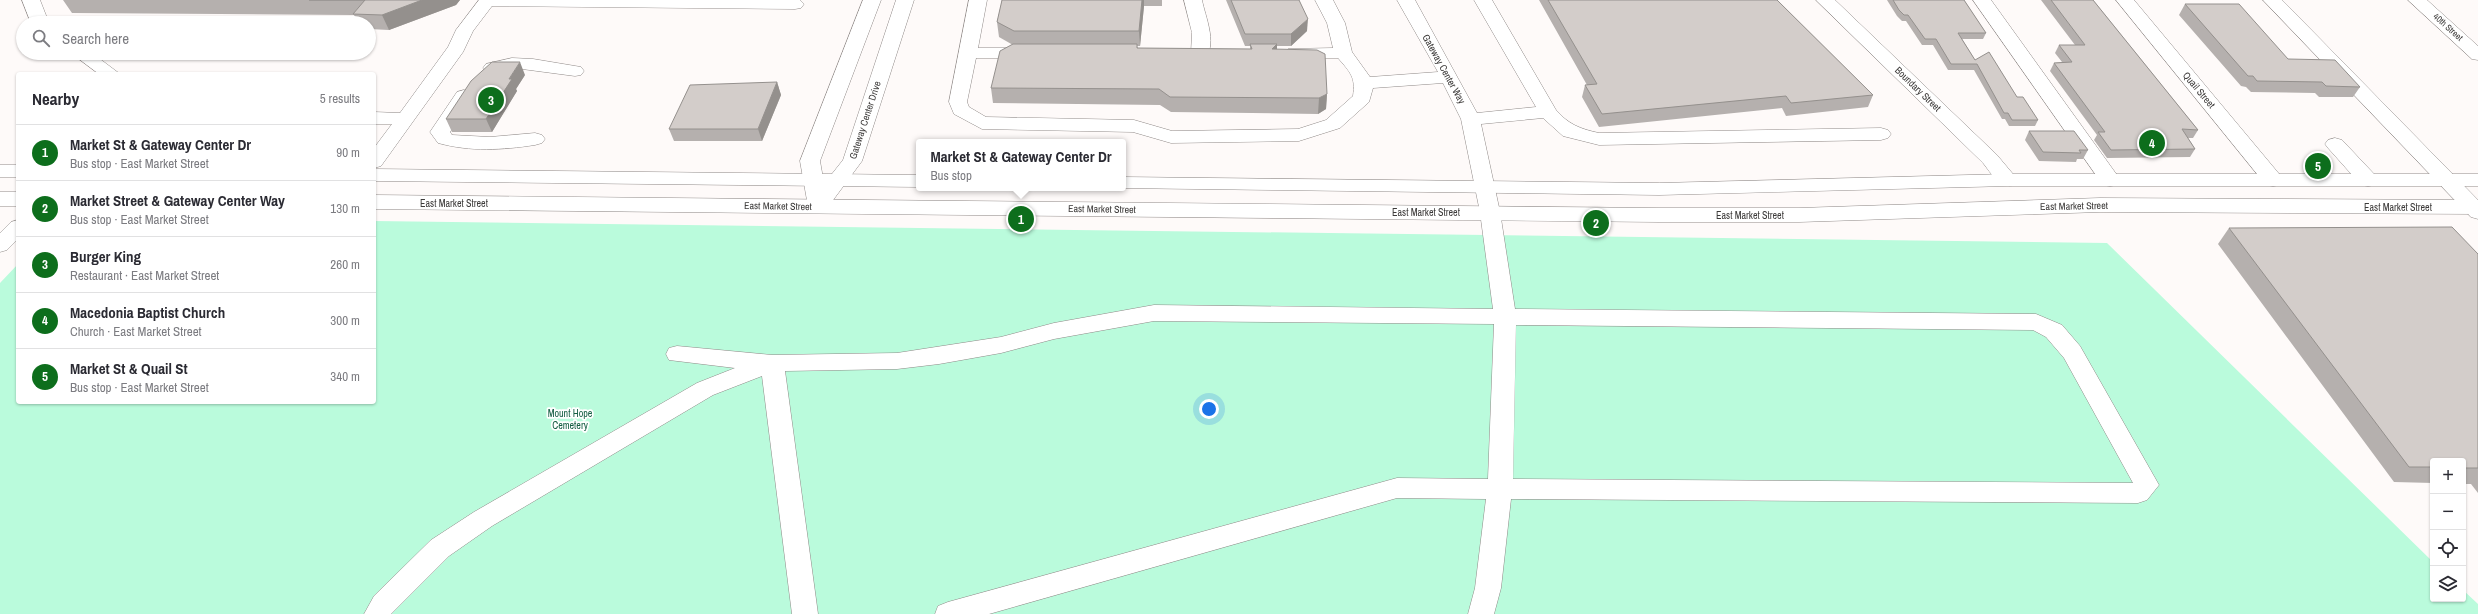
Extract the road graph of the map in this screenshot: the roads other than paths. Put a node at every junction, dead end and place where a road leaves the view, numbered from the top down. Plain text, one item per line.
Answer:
1 (31, 0) edge
2 (872, 0) edge
3 (905, 0) edge
4 (978, 0) edge
5 (1193, 0) edge
6 (1324, 0) edge
7 (1406, 0) edge
8 (1483, 0) edge
9 (1825, 0) edge
10 (1982, 0) edge
11 (2124, 0) edge
12 (2272, 0) edge
13 (2417, 0) edge
14 (487, 1) edge
15 (795, 4) dead end
16 (37, 16) edge
17 (968, 53) junction
18 (1045, 53) edge
19 (1200, 53) edge
20 (1279, 53) edge
21 (1343, 53) junction
22 (2478, 55) edge
23 (90, 60) edge
24 (576, 70) dead end
25 (108, 72) edge
26 (1450, 78) junction
27 (1364, 83) junction
28 (1548, 112) junction
29 (376, 118) edge
30 (406, 119) junction
31 (1470, 119) junction
32 (1881, 134) dead end
33 (535, 139) dead end
34 (2335, 144) dead end
35 (376, 159) edge
36 (0, 171) edge
37 (16, 171) edge
38 (376, 176) edge
39 (814, 180) junction
40 (838, 180) junction
41 (2008, 180) junction
42 (2110, 180) junction
43 (2273, 180) junction
44 (2368, 180) junction
45 (2447, 180) junction
46 (2478, 180) edge
47 (916, 181) edge
48 (1126, 183) edge
49 (1484, 187) junction
50 (0, 199) edge
51 (16, 199) edge
52 (376, 202) edge
53 (818, 206) junction
54 (2476, 209) edge
55 (1490, 212) junction
56 (1710, 215) junction
57 (16, 229) edge
58 (0, 246) edge
59 (1505, 315) junction
60 (677, 354) dead end
61 (772, 363) junction
62 (1500, 488) junction
63 (376, 614) edge
64 (805, 614) edge
65 (948, 614) edge
66 (1481, 614) edge

1 - 16 main road
2 - 39 main road
3 - 40 main road, Gateway Center Drive
4 - 17 main road
5 - 19 main road
6 - 21 main road
7 - 26 main road, Gateway Center Way
8 - 28 main road
9 - 41 main road, Boundary Street
10 - 42 main road
11 - 43 main road, Quail Street
12 - 45 main road
13 - 22 main road, 40th Street
14 - 15 main road
14 - 30 main road
17 - 18 main road
17 - 27 main road
20 - 21 main road
21 - 27 main road
23 - 25 main road
24 - 33 main road
26 - 27 main road
26 - 31 main road, Gateway Center Way
28 - 31 main road
28 - 32 main road
29 - 30 main road
30 - 35 main road
31 - 49 main road, Gateway Center Way
34 - 44 main road
36 - 37 main road
38 - 39 main road
39 - 40 main road
39 - 53 main road
40 - 47 main road
40 - 53 main road, Gateway Center Drive
41 - 42 main road
41 - 49 main road
41 - 56 main road
42 - 43 main road
43 - 44 main road
44 - 45 main road
45 - 46 main road
45 - 54 main road
48 - 49 main road
49 - 55 main road, Gateway Center Way
50 - 51 main road
52 - 53 main road, East Market Street
53 - 55 main road, East Market Street
54 - 56 main road, East Market Street
55 - 56 main road, East Market Street
55 - 59 main road, Gateway Center Way
57 - 58 main road
59 - 61 main road
59 - 62 main road, Gateway Center Way
59 - 62 main road
60 - 61 main road
61 - 63 main road
61 - 64 main road
62 - 65 main road
62 - 66 main road, Gateway Center Way

